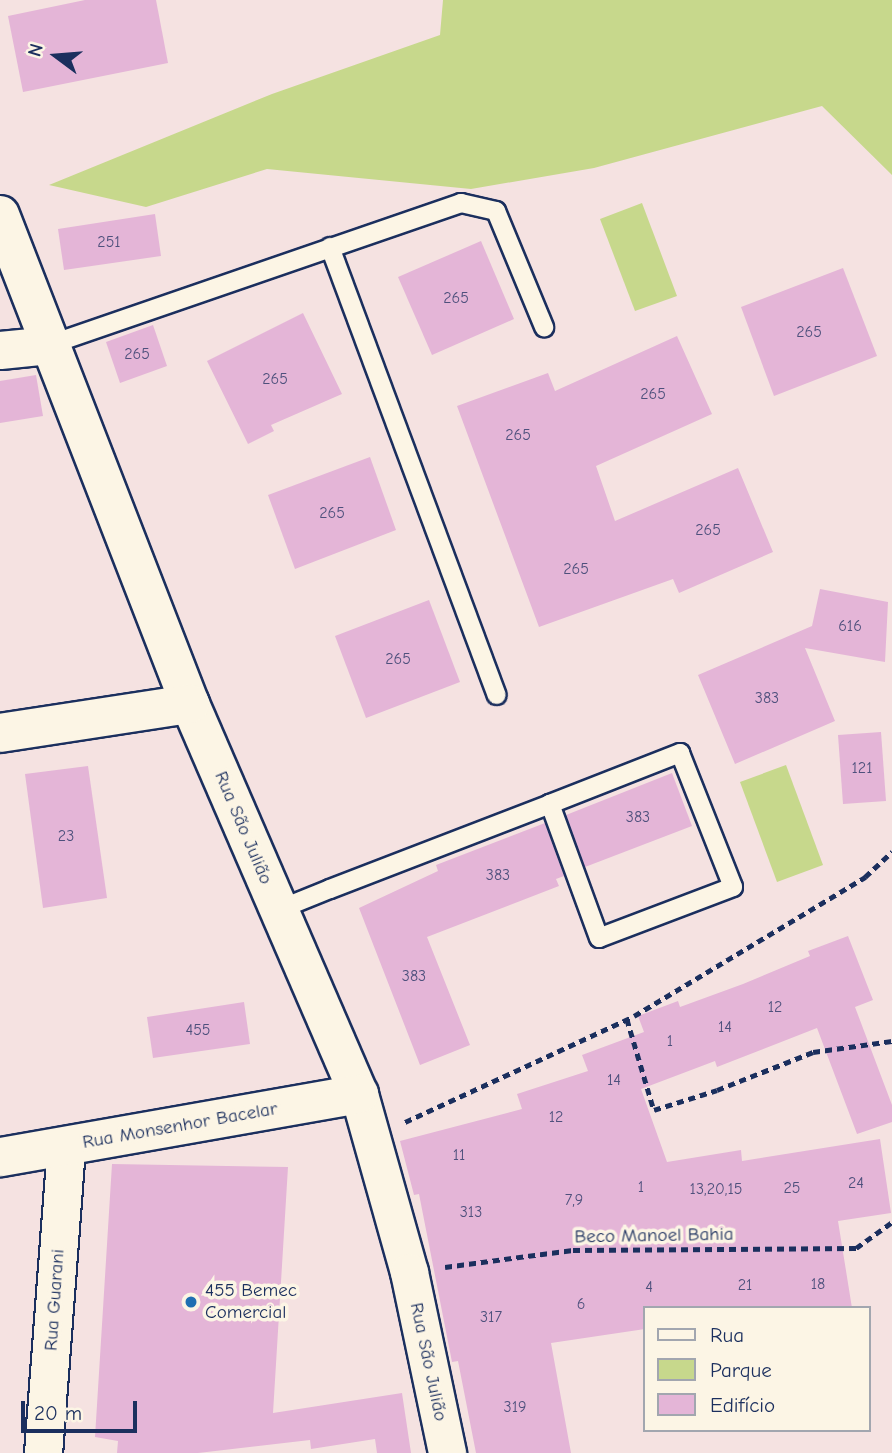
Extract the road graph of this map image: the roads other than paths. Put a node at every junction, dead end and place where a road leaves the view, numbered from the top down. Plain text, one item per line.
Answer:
1 (0, 215) edge
2 (330, 247) junction
3 (544, 327) dead end
4 (49, 345) junction
5 (0, 350) edge
6 (497, 695) dead end
7 (190, 704) junction
8 (0, 733) edge
9 (550, 804) junction
10 (278, 910) junction
11 (359, 1094) junction
12 (66, 1147) junction
13 (0, 1157) edge
14 (43, 1453) edge
15 (447, 1453) edge

1 - 4 street, Rua São Julião
2 - 3 lane
2 - 4 lane
2 - 6 lane
4 - 5 street
4 - 7 street, Rua São Julião
7 - 8 street
7 - 10 street, Rua São Julião
9 - 9 lane
9 - 10 lane
10 - 11 street, Rua São Julião
11 - 12 street, Rua Monsenhor Bacelar
11 - 15 street, Rua São Julião
12 - 13 street, Rua Monsenhor Bacelar
12 - 14 street, Rua Guarani

